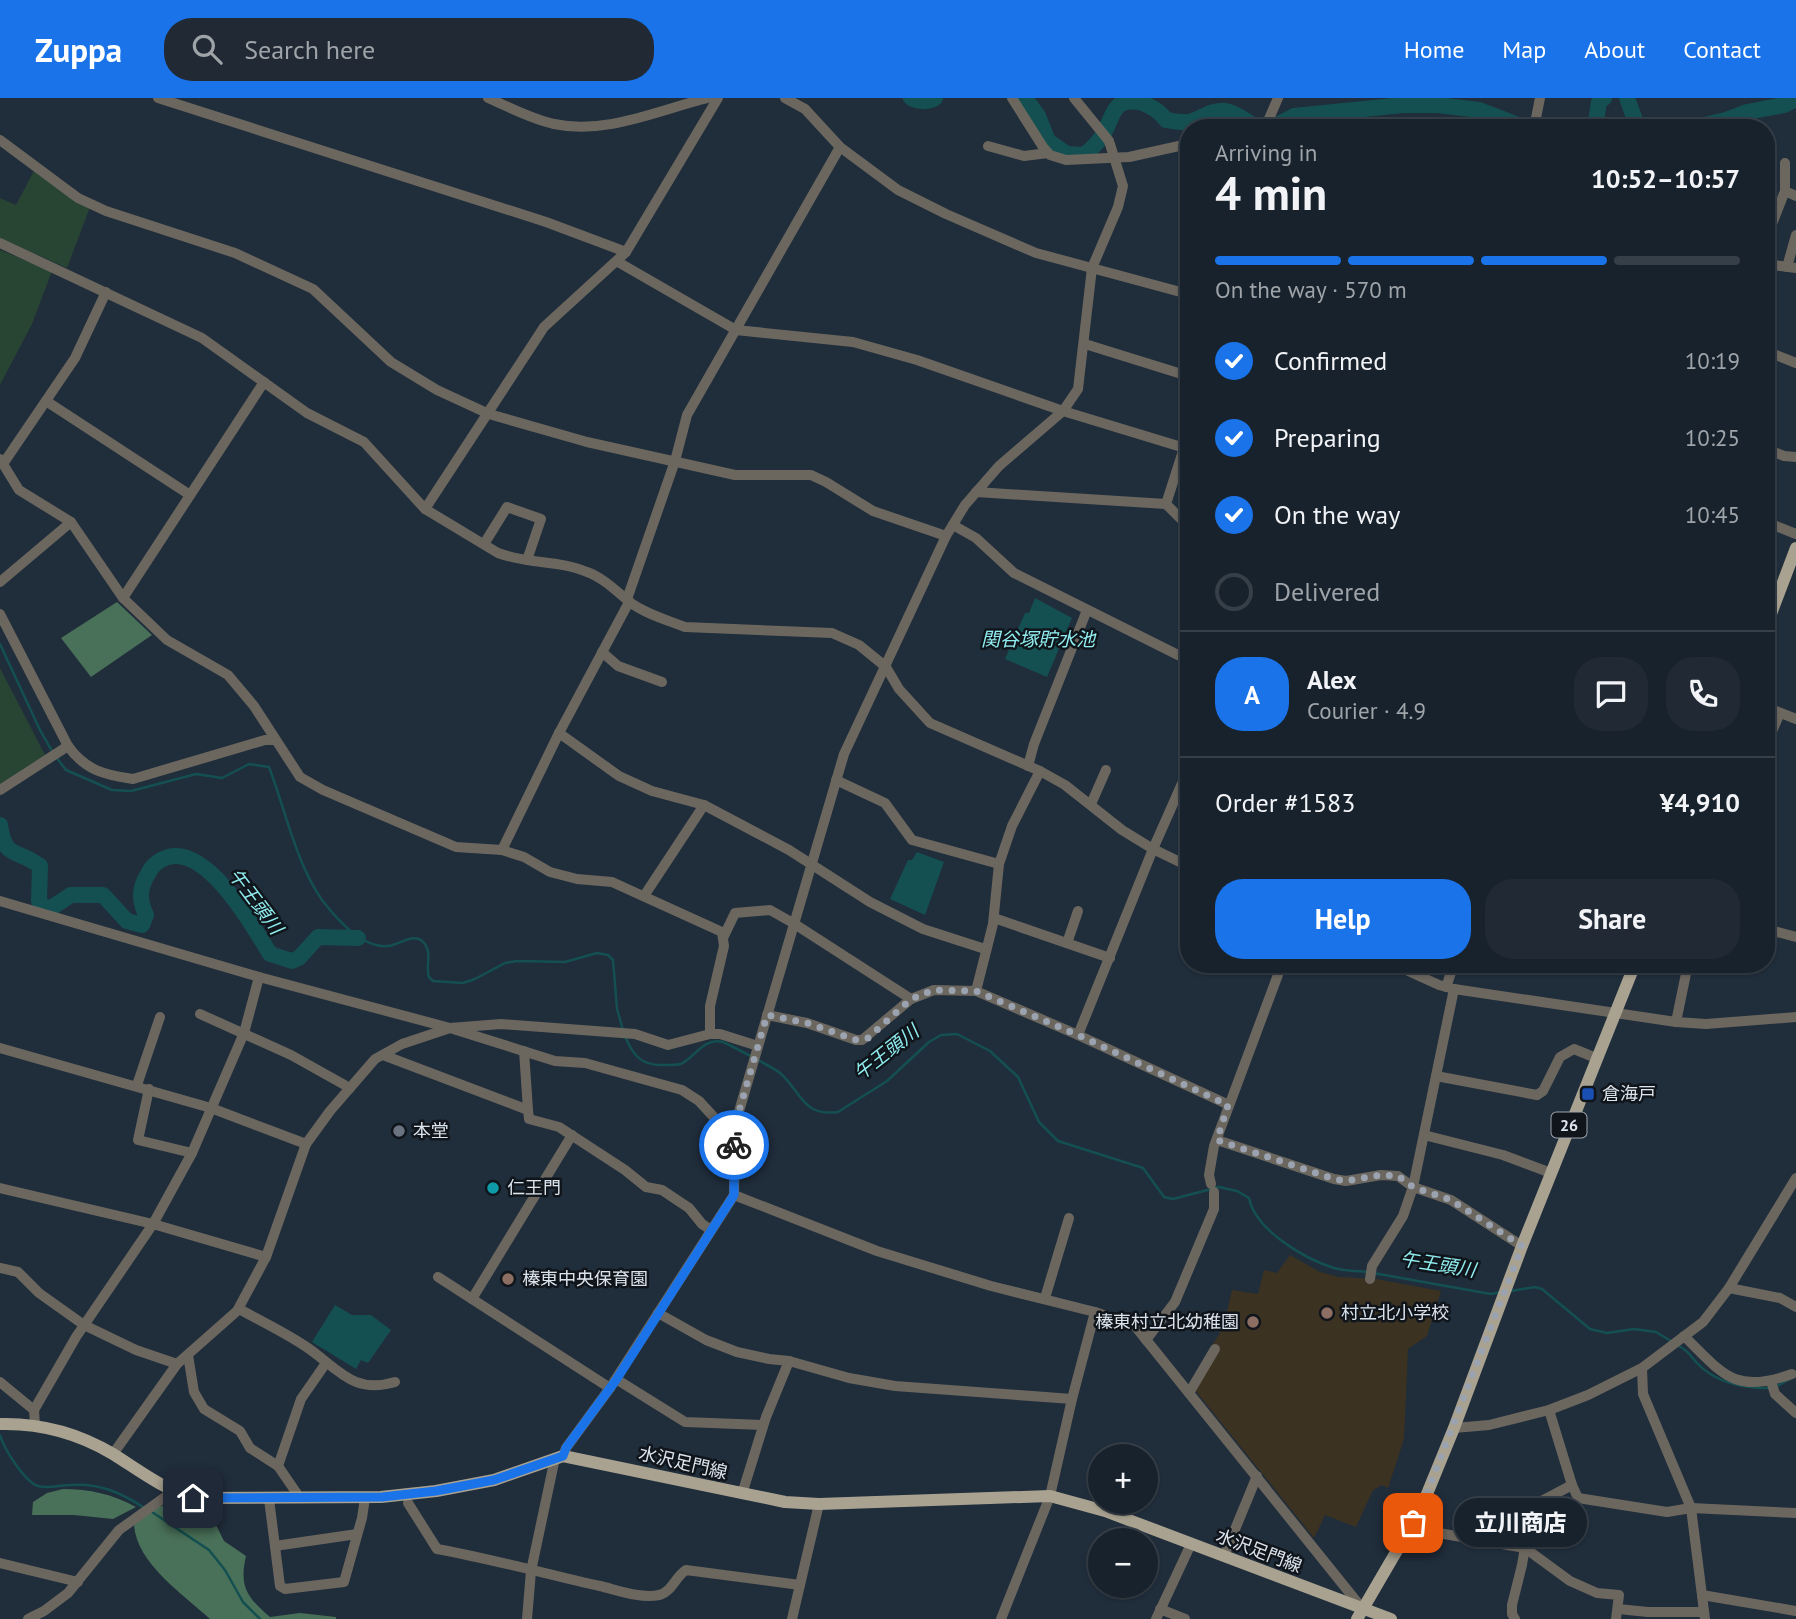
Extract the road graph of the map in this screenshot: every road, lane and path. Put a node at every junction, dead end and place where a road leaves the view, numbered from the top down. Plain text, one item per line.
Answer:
1 (158, 98) edge
2 (488, 98) edge
3 (708, 98) edge
4 (718, 98) edge
5 (785, 98) edge
6 (1012, 98) edge
7 (1074, 98) edge
8 (1278, 98) edge
9 (1540, 98) edge
10 (1269, 119) edge
11 (1536, 119) edge
12 (0, 140) edge
13 (988, 146) dead end
14 (1180, 146) edge
15 (840, 147) junction
16 (1048, 153) junction
17 (1115, 157) junction
18 (1785, 163) dead end
19 (1785, 191) junction
20 (1796, 196) edge
21 (1775, 216) edge
22 (1796, 235) edge
23 (0, 243) edge
24 (626, 252) junction
25 (618, 262) junction
26 (1792, 267) edge
27 (1092, 268) junction
28 (106, 292) junction
29 (1180, 292) edge
30 (736, 330) junction
31 (1084, 344) junction
32 (1775, 355) edge
33 (1796, 363) edge
34 (1180, 374) edge
35 (264, 382) junction
36 (46, 401) junction
37 (1063, 411) junction
38 (489, 414) junction
39 (1180, 446) edge
40 (1775, 452) edge
41 (1796, 457) edge
42 (675, 461) junction
43 (1, 462) edge
44 (1180, 465) edge
45 (976, 492) junction
46 (190, 495) junction
47 (1166, 504) junction
48 (425, 509) junction
49 (1180, 518) edge
50 (71, 522) junction
51 (953, 525) junction
52 (1775, 526) edge
53 (1796, 534) edge
54 (946, 536) junction
55 (484, 544) junction
56 (1796, 548) edge
57 (527, 560) junction
58 (0, 582) edge
59 (123, 598) junction
60 (628, 600) junction
61 (1775, 603) edge
62 (1087, 610) junction
63 (0, 614) edge
64 (602, 652) junction
65 (1180, 656) edge
66 (886, 667) junction
67 (662, 682) dead end
68 (1775, 711) edge
69 (1780, 713) junction
70 (1796, 719) edge
71 (1775, 724) edge
72 (559, 733) junction
73 (275, 740) junction
74 (68, 746) junction
75 (1028, 766) junction
76 (1106, 770) dead end
77 (1040, 771) junction
78 (836, 780) junction
79 (1180, 788) edge
80 (0, 790) edge
81 (1091, 804) junction
82 (704, 805) junction
83 (1153, 849) junction
84 (502, 850) junction
85 (1180, 862) edge
86 (810, 864) junction
87 (999, 864) junction
88 (644, 896) junction
89 (0, 901) edge
90 (1078, 911) dead end
91 (993, 918) junction
92 (793, 923) junction
93 (1775, 931) edge
94 (1796, 937) edge
95 (723, 938) junction
96 (1067, 943) junction
97 (985, 949) junction
98 (1110, 958) junction
99 (1279, 973) edge
100 (1414, 973) edge
101 (1452, 973) edge
102 (1631, 973) edge
103 (1686, 973) edge
104 (259, 977) junction
105 (1450, 988) junction
106 (976, 991) junction
107 (911, 999) junction
108 (1615, 1013) junction
109 (200, 1014) dead end
110 (767, 1015) junction
111 (160, 1017) dead end
112 (1796, 1017) edge
113 (1676, 1022) junction
114 (450, 1028) junction
115 (244, 1033) junction
116 (709, 1034) junction
117 (1078, 1035) junction
118 (0, 1048) edge
119 (758, 1048) junction
120 (524, 1051) junction
121 (383, 1055) junction
122 (1596, 1058) junction
123 (1436, 1076) junction
124 (137, 1085) junction
125 (149, 1088) junction
126 (350, 1088) junction
127 (1228, 1105) junction
128 (211, 1108) junction
129 (528, 1110) junction
130 (572, 1135) junction
131 (1424, 1135) junction
132 (734, 1139) junction
133 (1217, 1140) junction
134 (306, 1144) junction
135 (192, 1153) junction
136 (1551, 1173) junction
137 (1796, 1178) edge
138 (1413, 1187) junction
139 (0, 1188) edge
140 (734, 1195) junction
141 (1069, 1218) dead end
142 (153, 1224) junction
143 (711, 1230) junction
144 (1522, 1246) junction
145 (267, 1257) junction
146 (0, 1268) edge
147 (438, 1277) dead end
148 (1370, 1279) dead end
149 (1729, 1288) junction
150 (1045, 1298) junction
151 (472, 1299) junction
152 (1796, 1307) edge
153 (239, 1308) junction
154 (1095, 1311) junction
155 (658, 1313) junction
156 (84, 1325) junction
157 (1682, 1338) junction
158 (1146, 1340) junction
159 (1214, 1349) dead end
160 (188, 1355) junction
161 (789, 1361) junction
162 (326, 1363) junction
163 (177, 1364) junction
164 (1642, 1368) junction
165 (1792, 1374) dead end
166 (1771, 1381) junction
167 (0, 1382) edge
168 (395, 1382) dead end
169 (613, 1384) junction
170 (1189, 1393) junction
171 (1072, 1399) junction
172 (34, 1410) junction
173 (1549, 1410) junction
174 (1796, 1413) edge
175 (0, 1424) edge
176 (35, 1425) junction
177 (763, 1425) junction
178 (1454, 1428) junction
179 (113, 1454) junction
180 (559, 1457) junction
181 (278, 1466) junction
182 (1256, 1476) junction
183 (1572, 1485) junction
184 (172, 1492) junction
185 (742, 1494) junction
186 (1050, 1496) junction
187 (365, 1497) junction
188 (300, 1498) junction
189 (269, 1499) junction
190 (408, 1503) dead end
191 (819, 1504) junction
192 (1691, 1508) junction
193 (1796, 1513) edge
194 (1413, 1523) junction
195 (357, 1534) junction
196 (1191, 1544) junction
197 (275, 1546) junction
198 (1525, 1548) junction
199 (1224, 1556) junction
200 (0, 1563) edge
201 (531, 1571) junction
202 (78, 1582) junction
203 (800, 1585) junction
204 (1702, 1595) junction
205 (1796, 1611) edge
206 (1158, 1614) edge
207 (1359, 1614) edge
208 (1617, 1614) edge
209 (1705, 1616) edge
210 (28, 1619) edge
211 (527, 1619) edge
212 (792, 1619) edge
213 (1000, 1619) edge
214 (1185, 1619) edge
215 (1391, 1619) edge
216 (1515, 1619) edge

1 - 24 street
2 - 3 street
4 - 24 street
5 - 15 street
6 - 16 street
7 - 17 street
8 - 10 street
9 - 11 street
12 - 38 street
13 - 16 street
14 - 17 street
15 - 27 street
15 - 30 street
16 - 17 street
17 - 27 street
18 - 19 street
19 - 20 street
19 - 21 street
22 - 26 street
23 - 28 street
24 - 25 street
25 - 30 street
25 - 38 street
27 - 29 street
27 - 31 street
28 - 35 street
28 - 36 street
30 - 37 street
30 - 42 street
31 - 34 street
31 - 37 street
32 - 33 street
35 - 46 street
35 - 48 street
36 - 43 street
36 - 46 street
37 - 39 street
37 - 45 street
38 - 42 street
38 - 48 street
40 - 41 street
42 - 54 street
42 - 60 street
43 - 50 street
44 - 47 street
45 - 47 street
45 - 51 street
46 - 59 street
47 - 49 street
48 - 55 street
50 - 58 street
50 - 59 street
51 - 54 street
51 - 62 street
52 - 53 street
54 - 66 street
55 - 57 street
55 - 57 street
56 - 61 main road
57 - 60 street
59 - 73 street
60 - 64 street
60 - 66 street
62 - 65 street
62 - 75 street
63 - 74 street
64 - 67 street
64 - 72 street
66 - 75 street
66 - 78 street
68 - 69 street
69 - 70 street
69 - 71 street
72 - 82 street
72 - 84 street
73 - 74 street
73 - 84 street
74 - 80 street
75 - 77 street
76 - 81 street
77 - 81 street
77 - 87 street
78 - 86 street
78 - 87 street
79 - 83 street
81 - 83 street
82 - 86 street
82 - 88 street
83 - 85 street
83 - 98 street
84 - 88 street
86 - 92 street
86 - 97 street
87 - 91 street
88 - 95 street
89 - 104 street
90 - 96 street
91 - 96 street
91 - 97 street
92 - 95 street
92 - 107 street
92 - 110 street
93 - 94 street
95 - 116 street
96 - 98 street
97 - 106 street
98 - 117 street
99 - 127 street
100 - 105 street
101 - 105 street
102 - 108 main road, 26
103 - 113 street
104 - 114 street
104 - 115 street
105 - 108 street
105 - 123 street
106 - 107 street
106 - 117 street
107 - 110 street
108 - 113 street
108 - 122 main road, 26
109 - 115 street
110 - 119 street
111 - 124 street
112 - 113 street
114 - 116 street
114 - 120 street
114 - 121 street
115 - 126 street
115 - 128 street
116 - 119 street
117 - 127 street
118 - 124 street
119 - 132 street
120 - 129 street
120 - 132 street
121 - 126 street
121 - 129 street
122 - 123 street
122 - 136 main road, 26
123 - 131 street
124 - 125 street
125 - 128 street
125 - 135 street
126 - 134 street
127 - 133 street
128 - 134 street
128 - 135 street
129 - 130 street
130 - 143 street
130 - 151 street
131 - 136 street
131 - 138 street
132 - 140 street
133 - 138 street
133 - 158 street
134 - 145 street
135 - 142 street
136 - 144 main road, 26
137 - 149 street
138 - 144 street
138 - 148 street
139 - 142 street
140 - 143 street
140 - 150 street
141 - 150 street
142 - 145 street
142 - 156 street
143 - 155 street
144 - 178 main road, 26
145 - 153 street
146 - 156 street
147 - 151 street
149 - 152 street
149 - 157 street
150 - 154 street
151 - 169 street
153 - 160 street
153 - 162 street
154 - 158 street
154 - 171 street
155 - 161 street
155 - 169 street
156 - 163 street
156 - 172 street
157 - 164 street
157 - 166 street
158 - 170 street
159 - 170 street
160 - 163 street
160 - 181 street
161 - 171 street
161 - 177 street
162 - 168 street
162 - 181 street
163 - 179 street
164 - 173 street
164 - 192 street
165 - 166 street
166 - 174 street
167 - 172 street
169 - 177 street
169 - 180 street
170 - 182 street
171 - 186 street
172 - 176 street
173 - 178 street
173 - 183 street
175 - 176 main road
176 - 179 main road
177 - 185 street
178 - 194 main road, 26
179 - 184 main road
180 - 185 main road, 水沢足門線
180 - 187 main road
180 - 201 street
181 - 188 street
182 - 199 street
182 - 207 street
183 - 192 street
183 - 198 street
184 - 189 main road
184 - 202 street
185 - 191 main road, 水沢足門線
186 - 191 main road, 水沢足門線
186 - 196 main road, 水沢足門線
186 - 213 street
187 - 188 main road
187 - 195 street
188 - 189 main road
189 - 197 street
190 - 201 street
191 - 203 street
192 - 193 street
192 - 204 street
194 - 198 street
194 - 207 main road, 26
195 - 197 street
195 - 197 street
196 - 199 main road, 水沢足門線
196 - 206 street
198 - 208 street
198 - 216 street
199 - 207 main road, 水沢足門線
200 - 202 street
201 - 203 street
201 - 211 street
202 - 210 street
203 - 212 street
204 - 205 street
204 - 209 street
206 - 214 street
207 - 215 main road, 水沢足門線
208 - 209 street

